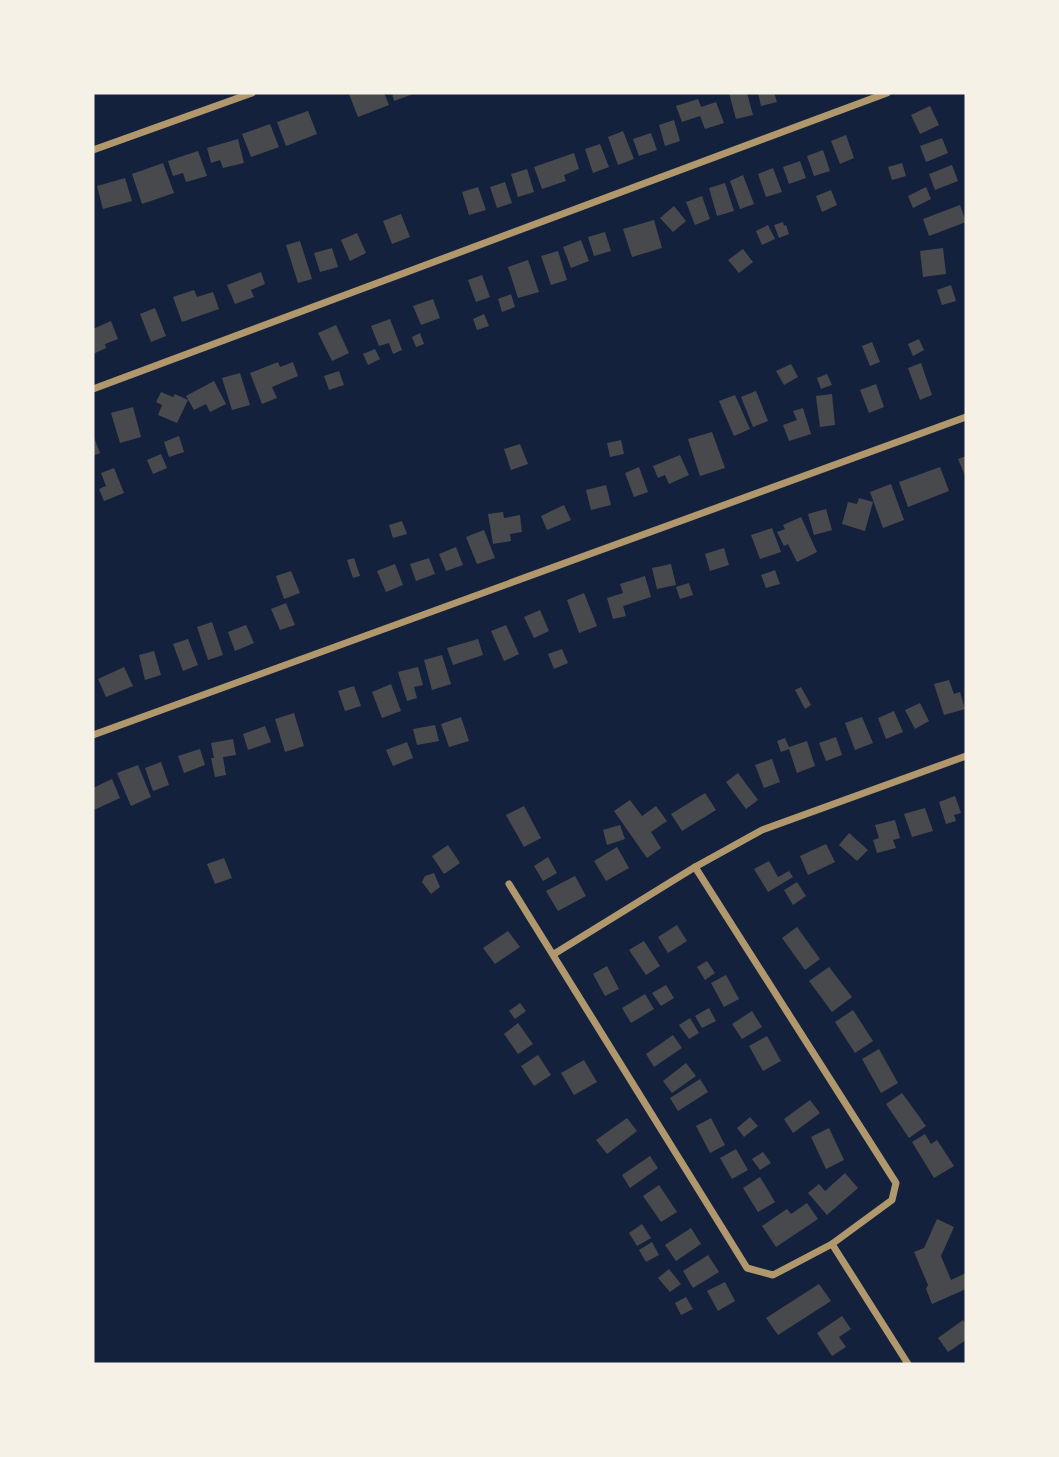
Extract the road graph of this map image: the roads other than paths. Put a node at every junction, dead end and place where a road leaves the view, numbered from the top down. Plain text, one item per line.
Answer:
1 (252, 93) edge
2 (887, 93) edge
3 (93, 150) edge
4 (93, 389) edge
5 (966, 417) edge
6 (93, 736) edge
7 (966, 755) edge
8 (695, 867) junction
9 (509, 884) dead end
10 (554, 954) junction
11 (832, 1244) junction
12 (908, 1364) edge

1 - 3 street
2 - 4 street
5 - 6 street
7 - 8 street
8 - 10 street
8 - 11 street
9 - 10 street
10 - 11 street
11 - 12 street

